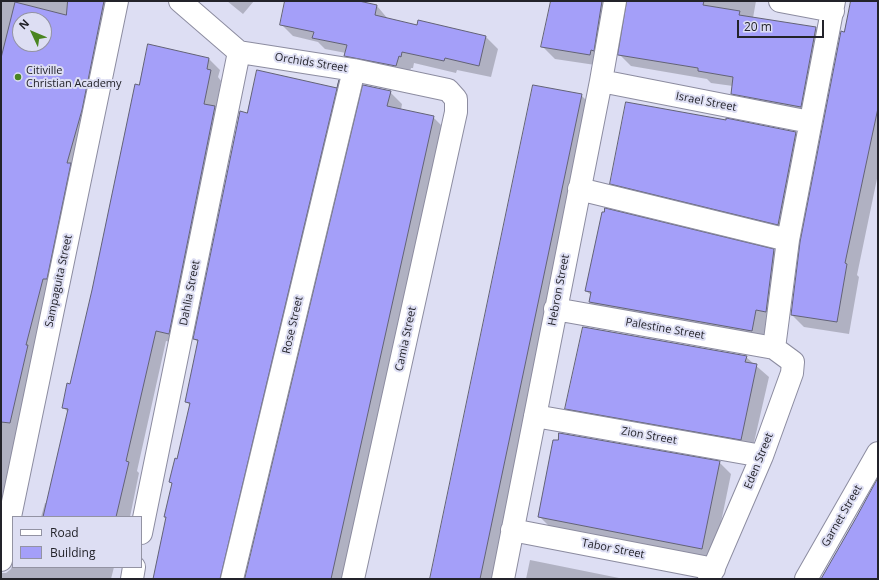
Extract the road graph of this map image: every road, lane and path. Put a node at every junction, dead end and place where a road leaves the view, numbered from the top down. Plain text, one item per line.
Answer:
1 (117, 1) edge
2 (180, 1) edge
3 (615, 1) edge
4 (780, 1) edge
5 (833, 6) edge
6 (239, 52) junction
7 (354, 70) junction
8 (601, 82) junction
9 (456, 99) joint
10 (810, 122) junction
11 (579, 189) junction
12 (788, 240) junction
13 (555, 309) junction
14 (774, 348) junction
15 (536, 416) junction
16 (878, 453) edge
17 (762, 456) junction
18 (142, 529) edge
19 (512, 530) junction
20 (1, 560) edge
21 (134, 568) edge
22 (712, 574) edge
23 (132, 579) edge
24 (232, 579) edge
25 (353, 579) edge
26 (503, 579) edge
27 (806, 579) edge

1 - 20 street, Sampaguita Street
2 - 6 street
3 - 8 street, Hebron Street
4 - 5 street
5 - 10 street
6 - 7 street, Orchids Street
6 - 18 street, Dahlia Street
7 - 9 street, Orchids Street
7 - 24 street, Rose Street
8 - 10 street, Israel Street
8 - 11 street, Hebron Street
9 - 25 street, Camia Street
10 - 12 street
11 - 12 street
11 - 13 street, Hebron Street
12 - 14 street
13 - 14 street, Palestine Street
13 - 15 street, Hebron Street
14 - 17 street, Eden Street
15 - 17 street, Zion Street
15 - 19 street, Hebron Street
16 - 27 street, Garnet Street
17 - 22 street, Eden Street
19 - 22 street, Tabor Street
19 - 26 street, Hebron Street
21 - 23 street

